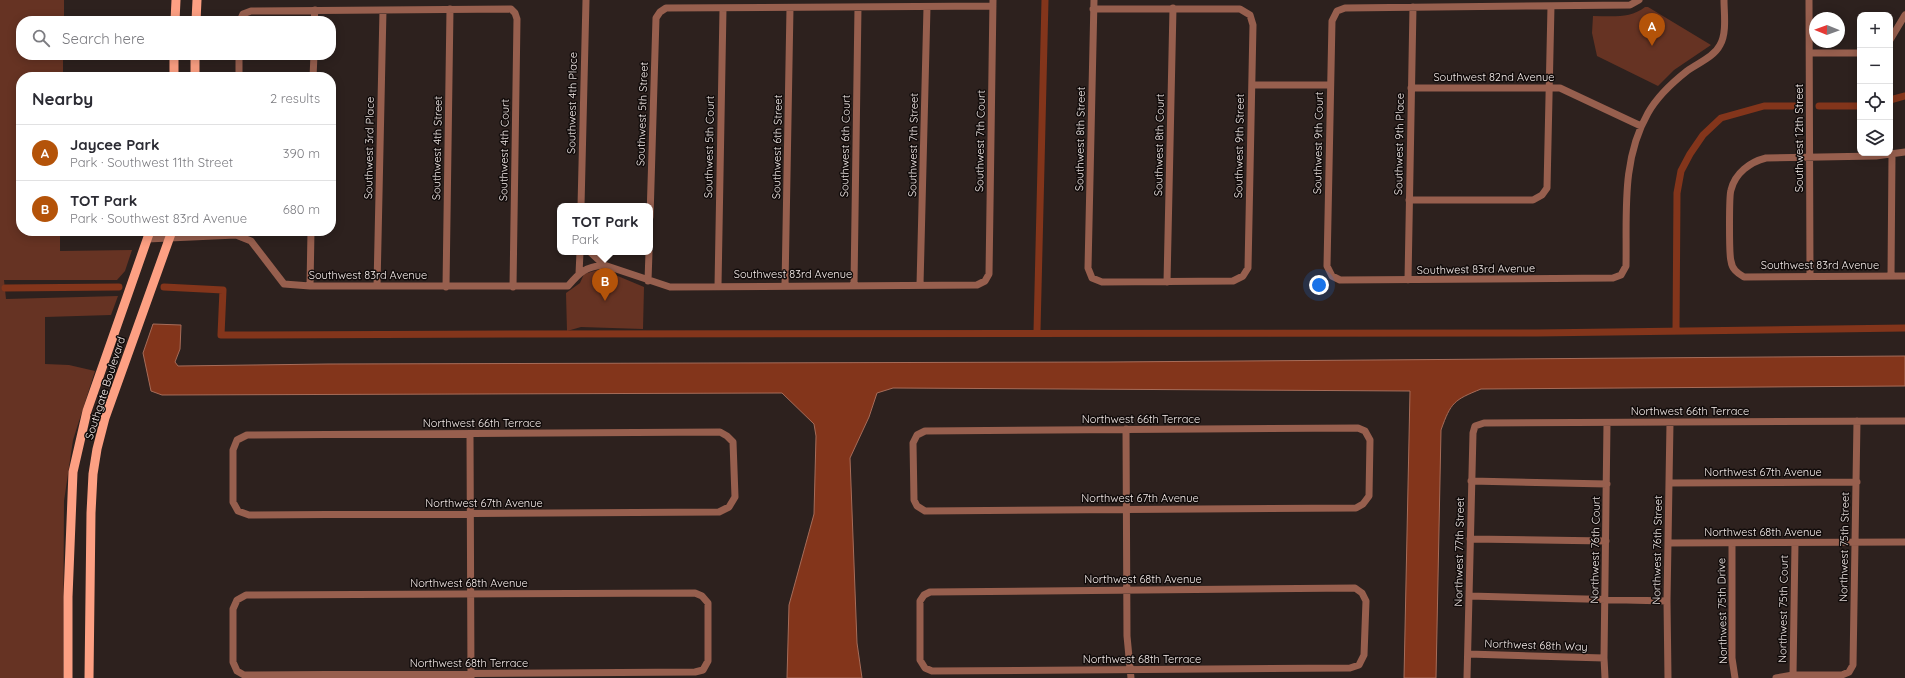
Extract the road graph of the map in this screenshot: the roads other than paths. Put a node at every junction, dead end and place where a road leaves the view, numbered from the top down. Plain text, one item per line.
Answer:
1 (176, 0) edge
2 (196, 0) edge
3 (586, 0) edge
4 (1094, 0) edge
5 (1724, 0) edge
6 (1809, 0) edge
7 (1639, 1) edge
8 (993, 3) edge
9 (1551, 6) junction
10 (858, 7) junction
11 (927, 7) junction
12 (1413, 7) junction
13 (723, 8) junction
14 (790, 8) junction
15 (1173, 8) junction
16 (450, 9) junction
17 (1094, 9) junction
18 (315, 10) junction
19 (382, 10) junction
20 (175, 16) edge
21 (196, 16) edge
22 (244, 16) edge
23 (314, 16) edge
24 (1905, 16) edge
25 (1893, 35) edge
26 (1810, 53) junction
27 (1857, 53) edge
28 (174, 60) edge
29 (195, 60) edge
30 (240, 60) edge
31 (314, 60) edge
32 (174, 72) edge
33 (195, 72) edge
34 (239, 72) edge
35 (313, 72) edge
36 (1252, 85) junction
37 (1330, 85) junction
38 (1550, 87) junction
39 (1411, 88) junction
40 (1641, 126) junction
41 (1905, 152) edge
42 (1893, 155) edge
43 (1857, 156) edge
44 (1892, 156) edge
45 (1810, 157) junction
46 (1409, 200) junction
47 (581, 203) edge
48 (650, 203) edge
49 (148, 236) edge
50 (171, 236) edge
51 (242, 236) edge
52 (310, 236) edge
53 (580, 255) edge
54 (593, 255) edge
55 (649, 255) edge
56 (604, 265) junction
57 (579, 274) junction
58 (1332, 276) joint
59 (1810, 276) junction
60 (1891, 276) junction
61 (1905, 276) edge
62 (1408, 280) junction
63 (648, 281) junction
64 (985, 281) joint
65 (1167, 282) junction
66 (854, 285) junction
67 (920, 285) junction
68 (310, 286) junction
69 (377, 286) junction
70 (718, 286) junction
71 (785, 286) junction
72 (446, 287) junction
73 (513, 287) junction
74 (1857, 421) junction
75 (1905, 421) edge
76 (1607, 423) junction
77 (1670, 423) junction
78 (1475, 426) joint
79 (1126, 430) junction
80 (470, 434) junction
81 (1472, 481) junction
82 (1857, 482) junction
83 (1669, 483) junction
84 (1607, 484) junction
85 (1363, 504) joint
86 (917, 506) joint
87 (730, 508) joint
88 (1125, 509) junction
89 (238, 511) joint
90 (470, 514) junction
91 (1470, 539) junction
92 (1606, 541) junction
93 (1855, 542) junction
94 (1905, 542) edge
95 (1668, 543) junction
96 (1732, 543) junction
97 (1795, 543) junction
98 (1126, 590) junction
99 (471, 594) junction
100 (1470, 596) junction
101 (1605, 599) junction
102 (1667, 601) junction
103 (1468, 654) junction
104 (1604, 658) junction
105 (1359, 665) joint
106 (925, 668) joint
107 (703, 670) joint
108 (1129, 670) junction
109 (237, 672) joint
110 (632, 675) edge
111 (1793, 675) junction
112 (471, 676) edge
113 (551, 676) edge
114 (68, 678) edge
115 (89, 678) edge
116 (1131, 678) edge
117 (1467, 678) edge
118 (1605, 678) edge
119 (1668, 678) edge
120 (1735, 678) edge
121 (1776, 678) edge

1 - 20 main road
2 - 21 main road
3 - 47 street, Southwest 4th Place
4 - 17 street, Southwest 8th Street
5 - 40 street
6 - 26 street, Southwest 12th Street
7 - 9 street
8 - 11 street
8 - 64 street, Southwest 7th Court
9 - 12 street
9 - 38 street
10 - 11 street
10 - 14 street
10 - 66 street, Southwest 6th Court
11 - 67 street, Southwest 7th Street
12 - 37 street, Southwest 9th Court
12 - 39 street, Southwest 9th Place
13 - 14 street
13 - 48 street, Southwest 5th Street
13 - 70 street, Southwest 5th Court
14 - 71 street, Southwest 6th Street
15 - 17 street
15 - 36 street, Southwest 9th Street
15 - 65 street, Southwest 8th Court
16 - 19 street
16 - 72 street, Southwest 4th Street
16 - 73 street, Southwest 4th Court
17 - 65 street, Southwest 8th Street
18 - 19 street
18 - 22 street
18 - 23 street
19 - 69 street, Southwest 3rd Place
24 - 25 street
26 - 27 street
26 - 45 street, Southwest 12th Street
28 - 32 main road
29 - 33 main road
30 - 34 street
31 - 35 street
36 - 37 street
36 - 65 street, Southwest 9th Street
37 - 58 street, Southwest 9th Court
38 - 39 street, Southwest 82nd Avenue
38 - 40 street, Southwest 82nd Avenue
38 - 46 street
39 - 46 street, Southwest 9th Place
40 - 62 street, Southwest 83rd Avenue
41 - 42 street
43 - 45 street
44 - 60 street
45 - 59 street, Southwest 12th Street
45 - 59 street, Southwest 83rd Avenue
46 - 62 street, Southwest 9th Place
49 - 114 main road, Southgate Boulevard
50 - 115 main road, Southgate Boulevard
51 - 68 street, Southwest 83rd Avenue
52 - 68 street
53 - 57 street
54 - 56 street, Southwest 83rd Avenue
55 - 63 street
56 - 57 street, Southwest 83rd Avenue
56 - 63 street, Southwest 83rd Avenue
57 - 73 street, Southwest 83rd Avenue
58 - 62 street, Southwest 83rd Avenue
59 - 60 street, Southwest 83rd Avenue
60 - 61 street, Southwest 83rd Avenue
63 - 70 street, Southwest 83rd Avenue
64 - 67 street, Southwest 83rd Avenue
66 - 67 street, Southwest 83rd Avenue
66 - 71 street, Southwest 83rd Avenue
68 - 69 street, Southwest 83rd Avenue
69 - 72 street, Southwest 83rd Avenue
70 - 71 street, Southwest 83rd Avenue
72 - 73 street, Southwest 83rd Avenue
74 - 75 street, Northwest 66th Terrace
74 - 77 street, Northwest 66th Terrace
74 - 82 street, Northwest 75th Street
76 - 77 street, Northwest 66th Terrace
76 - 78 street, Northwest 66th Terrace
76 - 84 street, Northwest 76th Court
77 - 83 street, Northwest 76th Street
78 - 81 street, Northwest 77th Street
79 - 85 street, Northwest 66th Terrace
79 - 86 street, Northwest 66th Terrace
79 - 88 street
80 - 87 street, Northwest 66th Terrace
80 - 89 street, Northwest 66th Terrace
80 - 90 street
81 - 84 street
81 - 91 street, Northwest 77th Street
82 - 83 street, Northwest 67th Avenue
82 - 93 street, Northwest 75th Street
83 - 95 street, Northwest 76th Street
84 - 92 street, Northwest 76th Court
85 - 88 street, Northwest 67th Avenue
86 - 88 street, Northwest 67th Avenue
87 - 90 street, Northwest 67th Avenue
88 - 98 street
89 - 90 street, Northwest 67th Avenue
90 - 99 street
91 - 92 street
91 - 100 street, Northwest 77th Street
92 - 101 street, Northwest 76th Court
93 - 94 street, Northwest 68th Avenue
93 - 97 street, Northwest 68th Avenue
93 - 111 street, Northwest 75th Street
95 - 96 street, Northwest 68th Avenue
95 - 102 street, Northwest 76th Street
96 - 97 street, Northwest 68th Avenue
96 - 120 street, Northwest 75th Drive
97 - 111 street, Northwest 75th Court
98 - 105 street, Northwest 68th Avenue
98 - 106 street, Northwest 68th Avenue
98 - 108 street
99 - 107 street, Northwest 68th Avenue
99 - 109 street, Northwest 68th Avenue
99 - 112 street
100 - 101 street
100 - 103 street, Northwest 77th Street
101 - 102 street
101 - 104 street, Northwest 76th Court
102 - 119 street, Northwest 76th Street
103 - 104 street, Northwest 68th Way
103 - 117 street, Northwest 77th Street
104 - 118 street, Northwest 76th Court
105 - 108 street, Northwest 68th Terrace
106 - 108 street, Northwest 68th Terrace
107 - 110 street, Northwest 68th Terrace
108 - 116 street
109 - 112 street, Northwest 68th Terrace
110 - 113 street, Northwest 68th Terrace
111 - 121 street
112 - 113 street, Northwest 68th Terrace

